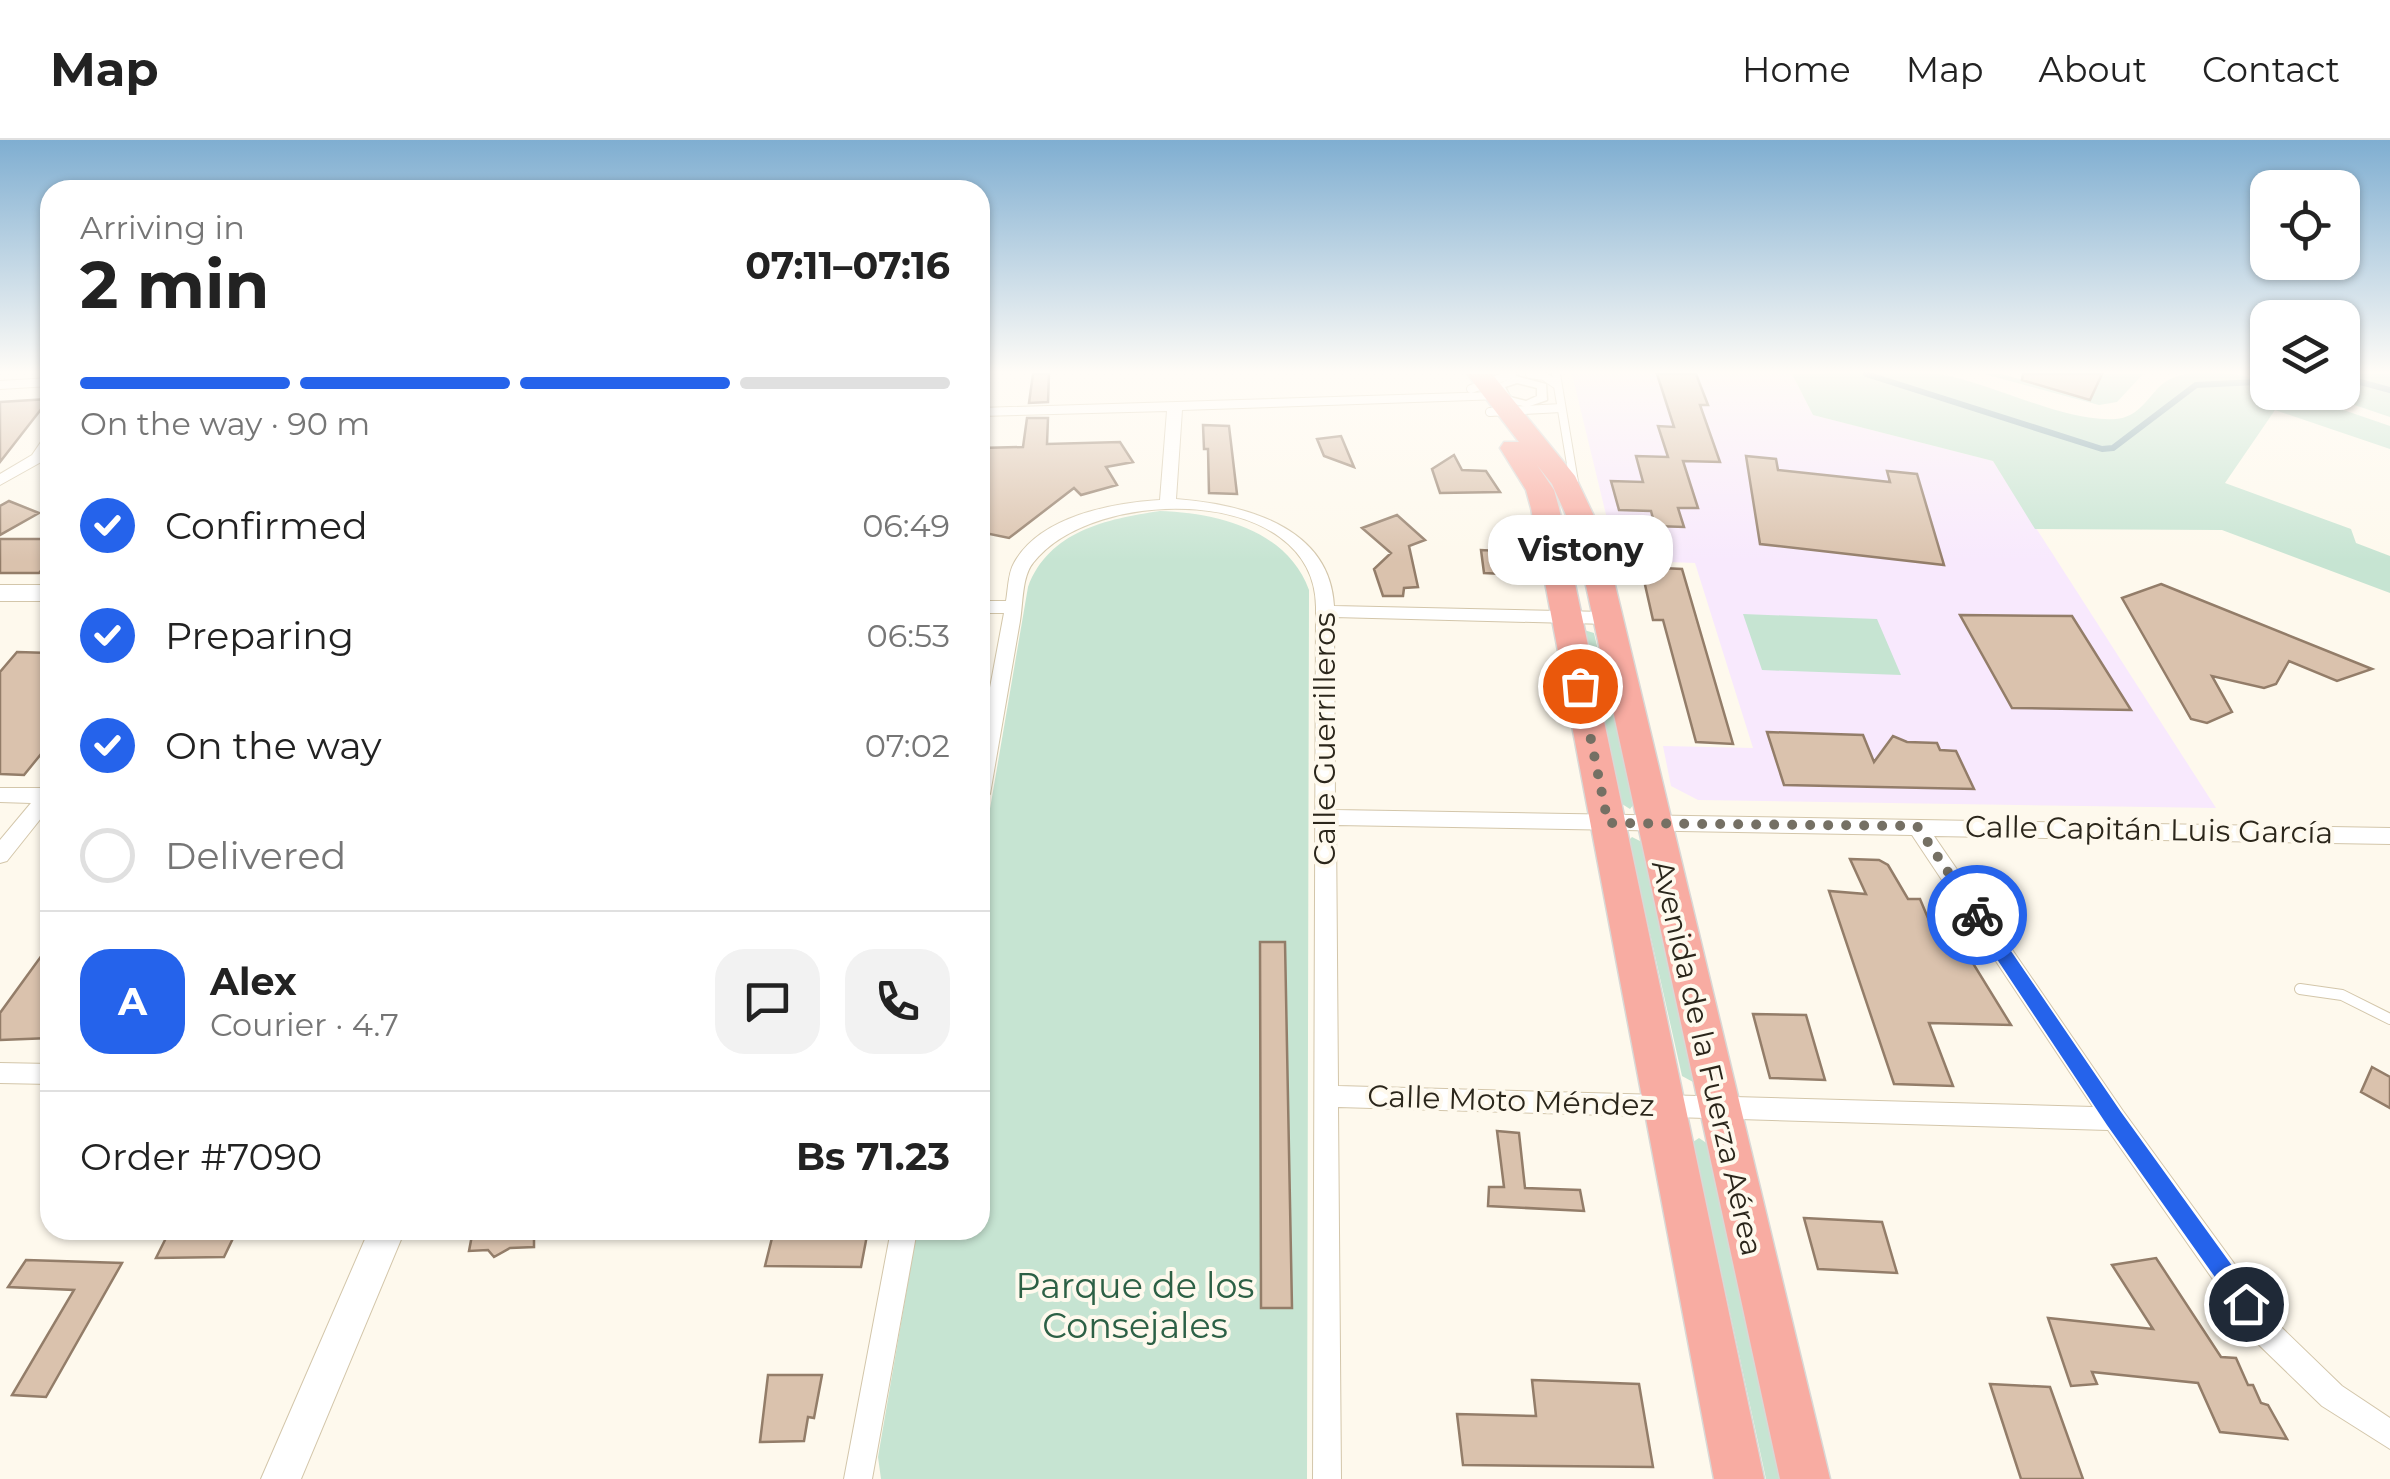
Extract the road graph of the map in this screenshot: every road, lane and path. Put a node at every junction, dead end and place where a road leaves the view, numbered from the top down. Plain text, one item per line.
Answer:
1 (1173, 436) edge
2 (1512, 436) edge
3 (1527, 436) edge
4 (1566, 436) edge
5 (40, 460) edge
6 (0, 480) edge
7 (1168, 502) junction
8 (1578, 508) junction
9 (0, 593) edge
10 (40, 594) edge
11 (990, 607) edge
12 (1011, 607) junction
13 (1325, 612) junction
14 (1566, 617) junction
15 (1607, 618) junction
16 (990, 734) edge
17 (0, 795) edge
18 (40, 795) edge
19 (40, 806) edge
20 (1326, 817) junction
21 (1608, 823) junction
22 (1652, 823) junction
23 (1917, 826) junction
24 (2390, 836) edge
25 (0, 855) edge
26 (2300, 990) dead end
27 (2390, 1019) edge
28 (0, 1073) edge
29 (40, 1074) edge
30 (1327, 1096) junction
31 (1667, 1106) junction
32 (1720, 1107) junction
33 (2114, 1118) junction
34 (383, 1240) edge
35 (902, 1240) edge
36 (2390, 1435) edge
37 (281, 1479) edge
38 (858, 1479) edge
39 (1327, 1479) edge
40 (1739, 1479) edge
41 (1805, 1479) edge

1 - 7 street
2 - 14 highway, Avenida de la Fuerza Aérea
3 - 8 highway, Avenida de la Fuerza Aérea
4 - 8 lane
5 - 6 street
7 - 12 street, Calle Guerrilleros
7 - 13 street, Calle Guerrilleros
8 - 15 highway, Avenida de la Fuerza Aérea
9 - 10 street
11 - 12 street
12 - 16 street, Calle Guerrilleros
13 - 14 street
13 - 20 street, Calle Guerrilleros
14 - 15 street
14 - 21 highway, Avenida de la Fuerza Aérea
15 - 22 highway, Avenida de la Fuerza Aérea
17 - 18 street
19 - 25 street
20 - 21 street, Calle Capitán Luis García
20 - 30 street, Calle Guerrilleros
21 - 22 street, Calle Capitán Luis García
21 - 31 highway, Avenida de la Fuerza Aérea
22 - 23 street, Calle Capitán Luis García
22 - 32 highway, Avenida de la Fuerza Aérea
23 - 24 street, Calle Capitán Luis García
23 - 33 street
26 - 27 lane
28 - 29 street
30 - 31 street, Calle Moto Méndez
30 - 39 street, Calle Guerrilleros
31 - 32 street, Calle Moto Méndez
31 - 40 highway, Avenida de la Fuerza Aérea
32 - 33 street, Calle Moto Méndez
32 - 41 highway, Avenida de la Fuerza Aérea
33 - 36 street
34 - 37 street
35 - 38 street

